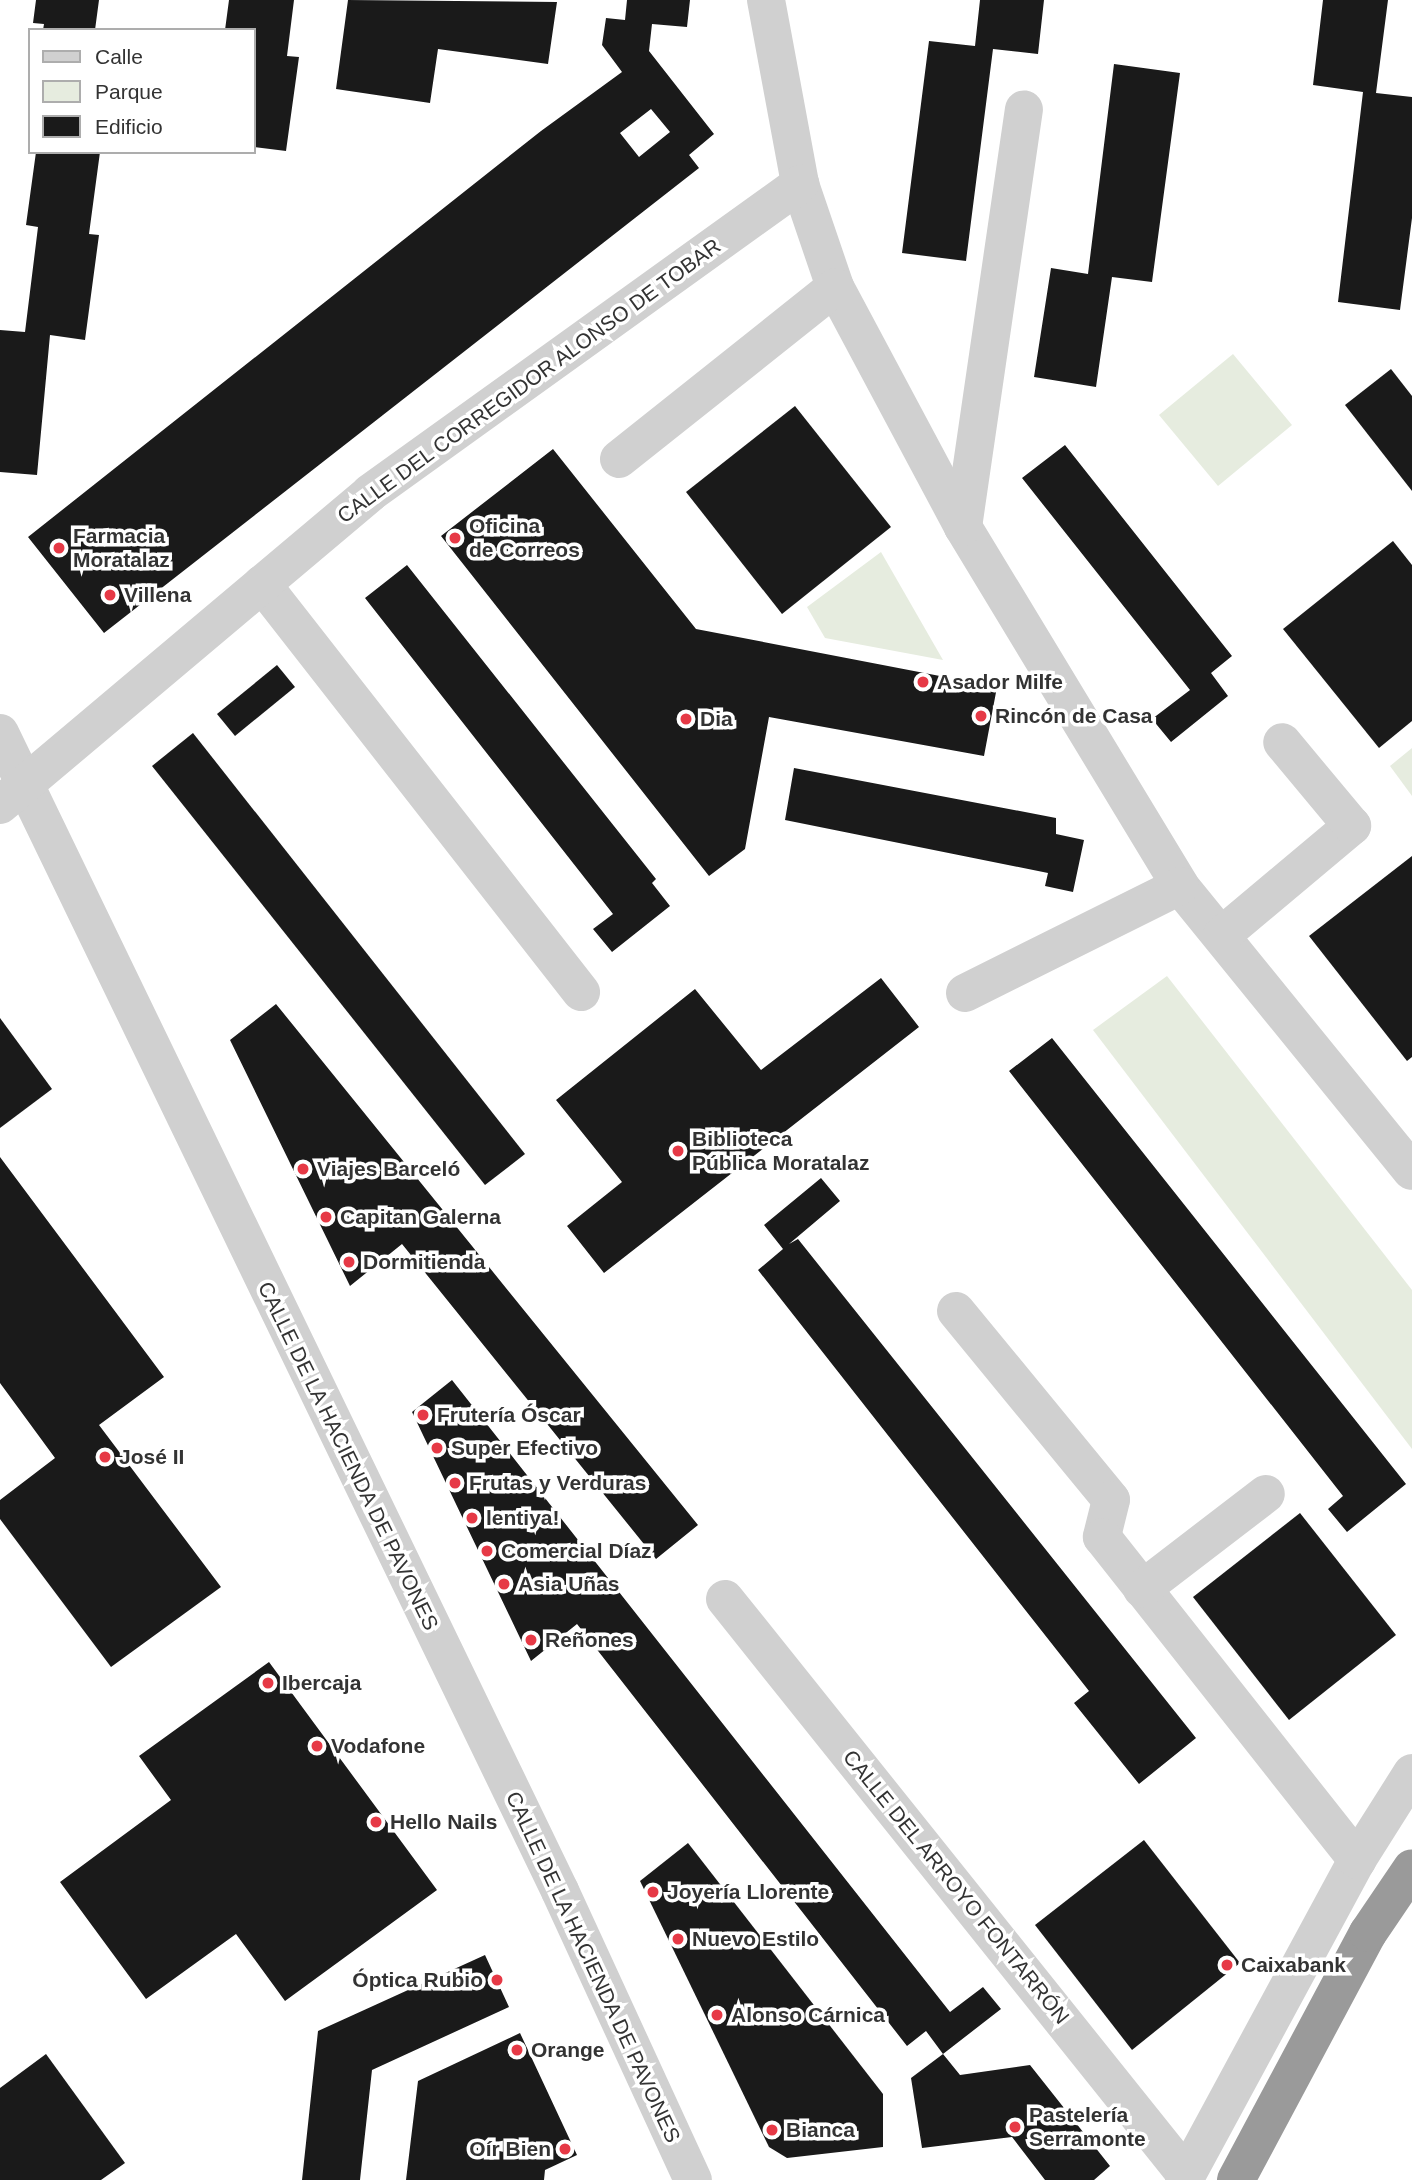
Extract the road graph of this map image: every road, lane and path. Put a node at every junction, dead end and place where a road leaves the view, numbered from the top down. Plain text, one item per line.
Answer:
1 (766, 0) edge
2 (1024, 109) dead end
3 (800, 184) junction
4 (835, 287) junction
5 (619, 459) dead end
6 (963, 527) junction
7 (262, 584) junction
8 (0, 733) edge
9 (1282, 743) dead end
10 (13, 795) edge
11 (1180, 886) junction
12 (1223, 935) junction
13 (581, 992) dead end
14 (965, 993) dead end
15 (1412, 1171) edge
16 (956, 1311) dead end
17 (1266, 1494) dead end
18 (1142, 1589) junction
19 (725, 1600) dead end
20 (1412, 1773) edge
21 (1357, 1860) junction
22 (1412, 1868) edge
23 (1185, 2177) edge
24 (693, 2180) edge
25 (1236, 2180) edge

1 - 3 street
2 - 6 street
3 - 4 street
3 - 7 street, CALLE DEL CORREGIDOR ALONSO DE TOBAR
4 - 5 street
4 - 6 street
6 - 11 street
7 - 10 street, CALLE DEL CORREGIDOR ALONSO DE TOBAR
7 - 13 street
8 - 10 street, CALLE DE LA HACIENDA DE PAVONES
9 - 12 street
10 - 24 street, CALLE DE LA HACIENDA DE PAVONES
11 - 12 street
11 - 14 street
12 - 15 street
16 - 18 street
17 - 18 street
18 - 21 street
19 - 23 street, CALLE DEL ARROYO FONTARRÓN
20 - 21 street, CALLE DEL ARROYO FONTARRÓN
21 - 23 street, CALLE DEL ARROYO FONTARRÓN
22 - 25 highway

